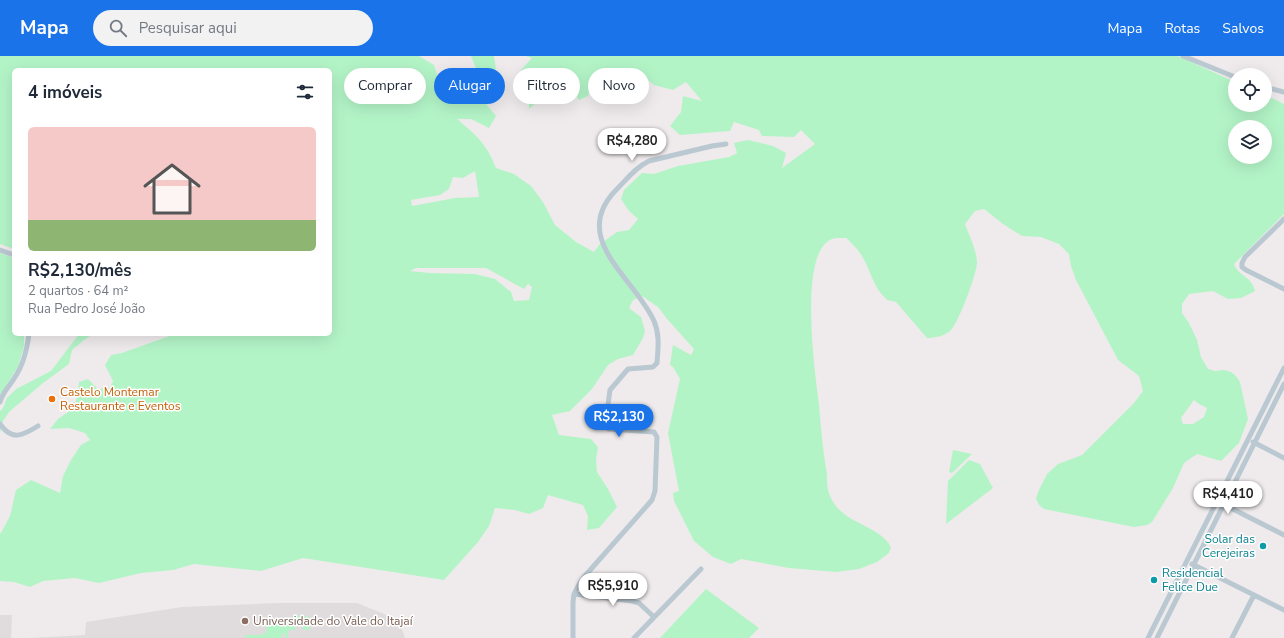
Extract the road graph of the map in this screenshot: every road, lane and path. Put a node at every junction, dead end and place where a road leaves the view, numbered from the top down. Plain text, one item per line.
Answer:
1 (1183, 56) edge
2 (1192, 57) edge
3 (1228, 74) edge
4 (1272, 88) edge
5 (1284, 92) edge
6 (726, 144) dead end
7 (1284, 219) edge
8 (0, 250) edge
9 (12, 254) edge
10 (1284, 289) edge
11 (29, 336) edge
12 (1283, 371) edge
13 (1284, 384) edge
14 (0, 402) edge
15 (0, 424) edge
16 (38, 426) dead end
17 (1248, 439) junction
18 (1255, 443) junction
19 (1284, 458) edge
20 (1217, 501) junction
21 (1224, 505) junction
22 (1284, 535) edge
23 (1186, 561) junction
24 (1194, 565) junction
25 (701, 568) dead end
26 (574, 594) junction
27 (1254, 595) junction
28 (1284, 610) edge
29 (654, 617) junction
30 (1154, 624) junction
31 (1162, 628) junction
32 (573, 638) edge
33 (634, 638) edge
34 (1148, 638) edge
35 (1157, 638) edge
36 (1232, 638) edge

1 - 2 street
2 - 3 street
4 - 5 street
6 - 26 street
7 - 10 street
8 - 9 street
11 - 14 street
12 - 17 street
13 - 18 street
15 - 16 street
17 - 18 street
17 - 20 street
18 - 19 street
18 - 21 street
20 - 21 street
20 - 23 street
21 - 22 street
21 - 24 street
23 - 24 street
23 - 30 street
24 - 27 street
24 - 31 street
25 - 29 street
26 - 29 street
26 - 32 street
27 - 28 street
27 - 36 street
29 - 33 street
30 - 31 street
30 - 34 street
31 - 35 street

